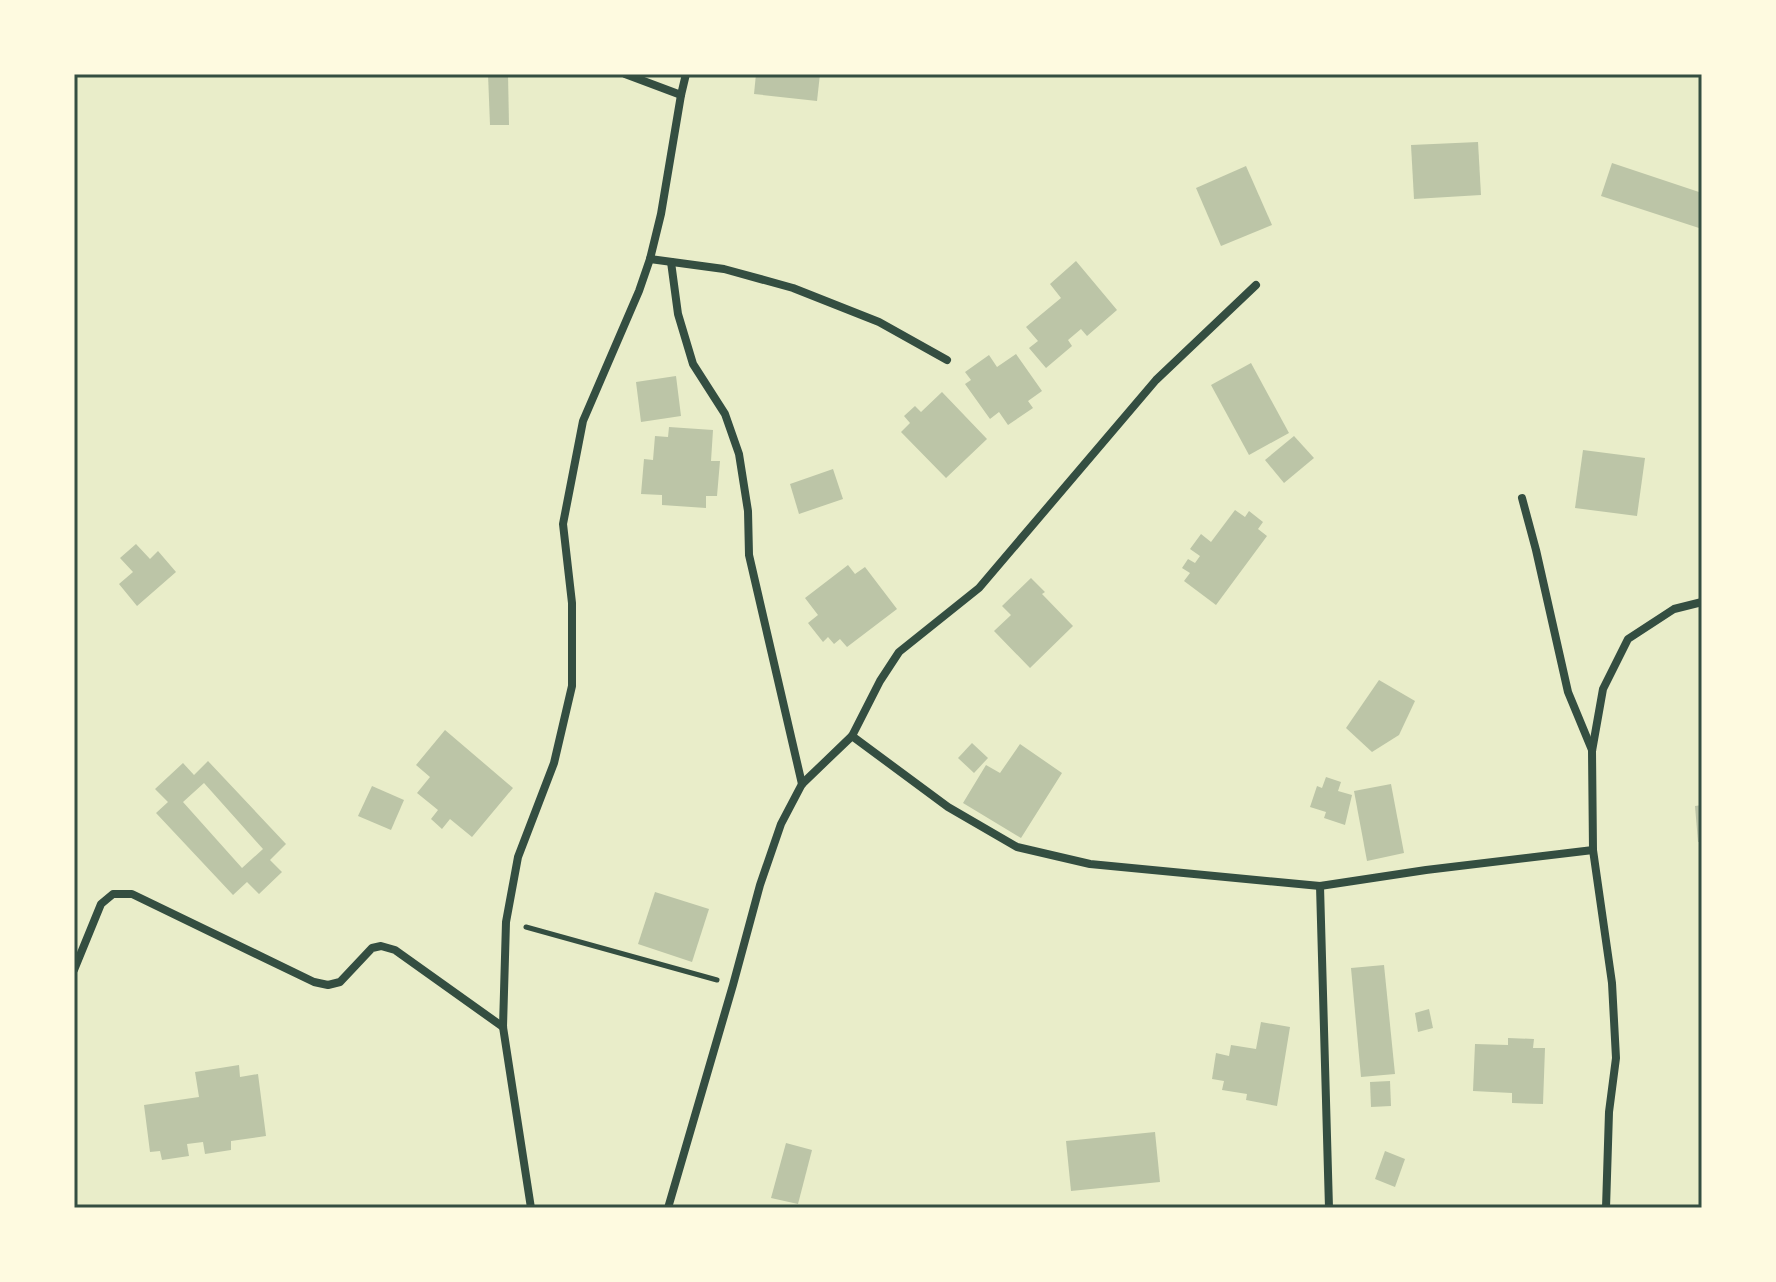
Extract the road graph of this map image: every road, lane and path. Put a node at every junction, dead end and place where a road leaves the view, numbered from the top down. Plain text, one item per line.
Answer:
1 (625, 74) edge
2 (686, 74) edge
3 (681, 95) junction
4 (650, 259) junction
5 (671, 262) junction
6 (1256, 285) dead end
7 (947, 360) dead end
8 (1522, 498) dead end
9 (1702, 602) edge
10 (852, 736) junction
11 (1592, 751) junction
12 (802, 784) junction
13 (1593, 850) junction
14 (1320, 886) junction
15 (506, 922) junction
16 (74, 970) edge
17 (733, 985) junction
18 (503, 1027) junction
19 (531, 1208) edge
20 (668, 1208) edge
21 (1329, 1208) edge
22 (1606, 1208) edge

1 - 3 street
2 - 3 street
3 - 4 street
4 - 5 street
4 - 15 street
5 - 7 street
5 - 12 street
6 - 10 street
8 - 11 street
9 - 11 street
10 - 12 street
10 - 14 street
11 - 13 street
12 - 17 street
13 - 14 street
13 - 22 street
14 - 21 street
15 - 17 path
15 - 18 street
16 - 18 street
17 - 20 street
18 - 19 street

